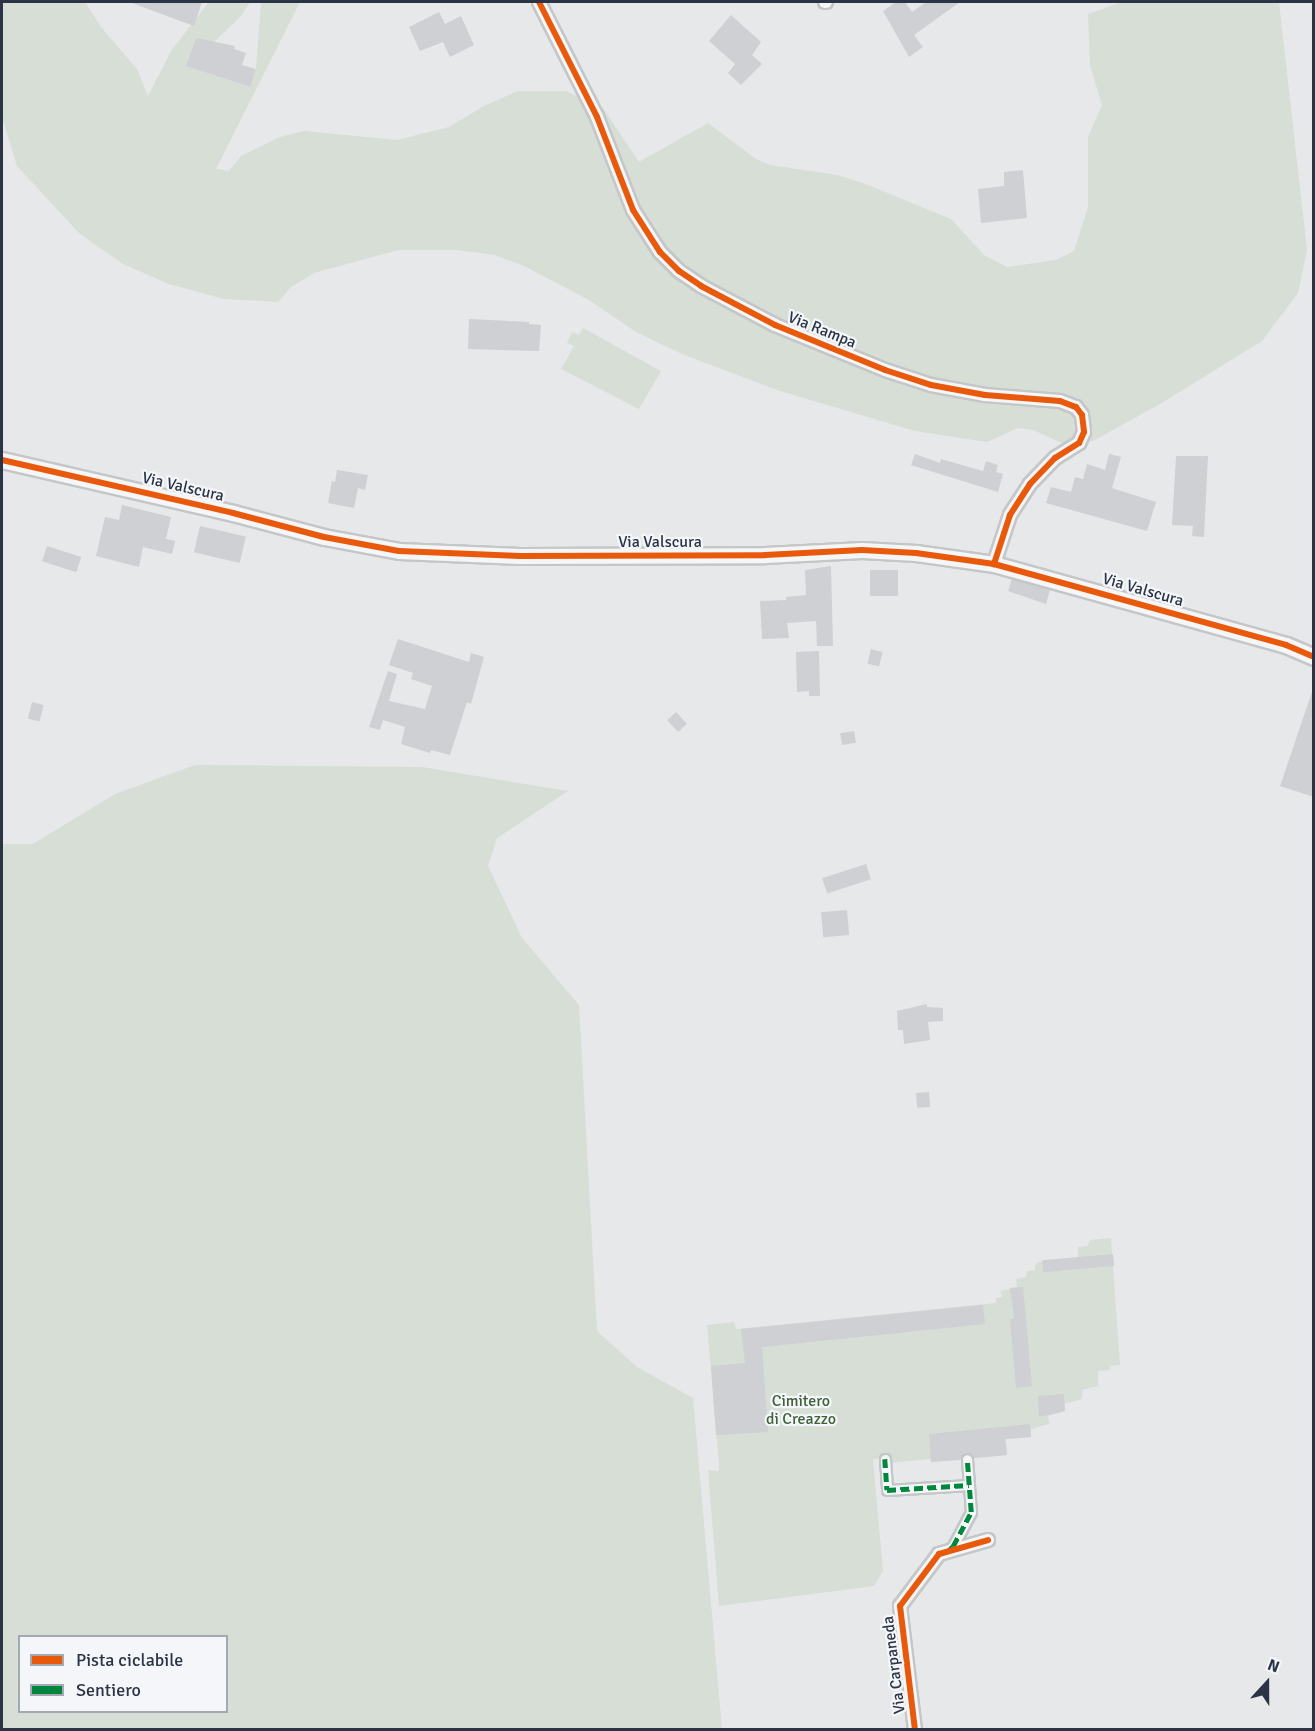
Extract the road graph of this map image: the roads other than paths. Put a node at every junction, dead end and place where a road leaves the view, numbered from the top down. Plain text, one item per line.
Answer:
1 (539, 2) edge
2 (2, 460) edge
3 (994, 564) junction
4 (1314, 657) edge
5 (885, 1459) dead end
6 (967, 1459) dead end
7 (969, 1485) junction
8 (988, 1539) dead end
9 (948, 1551) junction
10 (915, 1730) edge

1 - 3 street, Via Rampa
2 - 3 street, Via Valscura
3 - 4 street, Via Valscura
5 - 7 street
6 - 7 street
7 - 9 street
8 - 9 street, Via Carpaneda
9 - 10 street, Via Carpaneda

